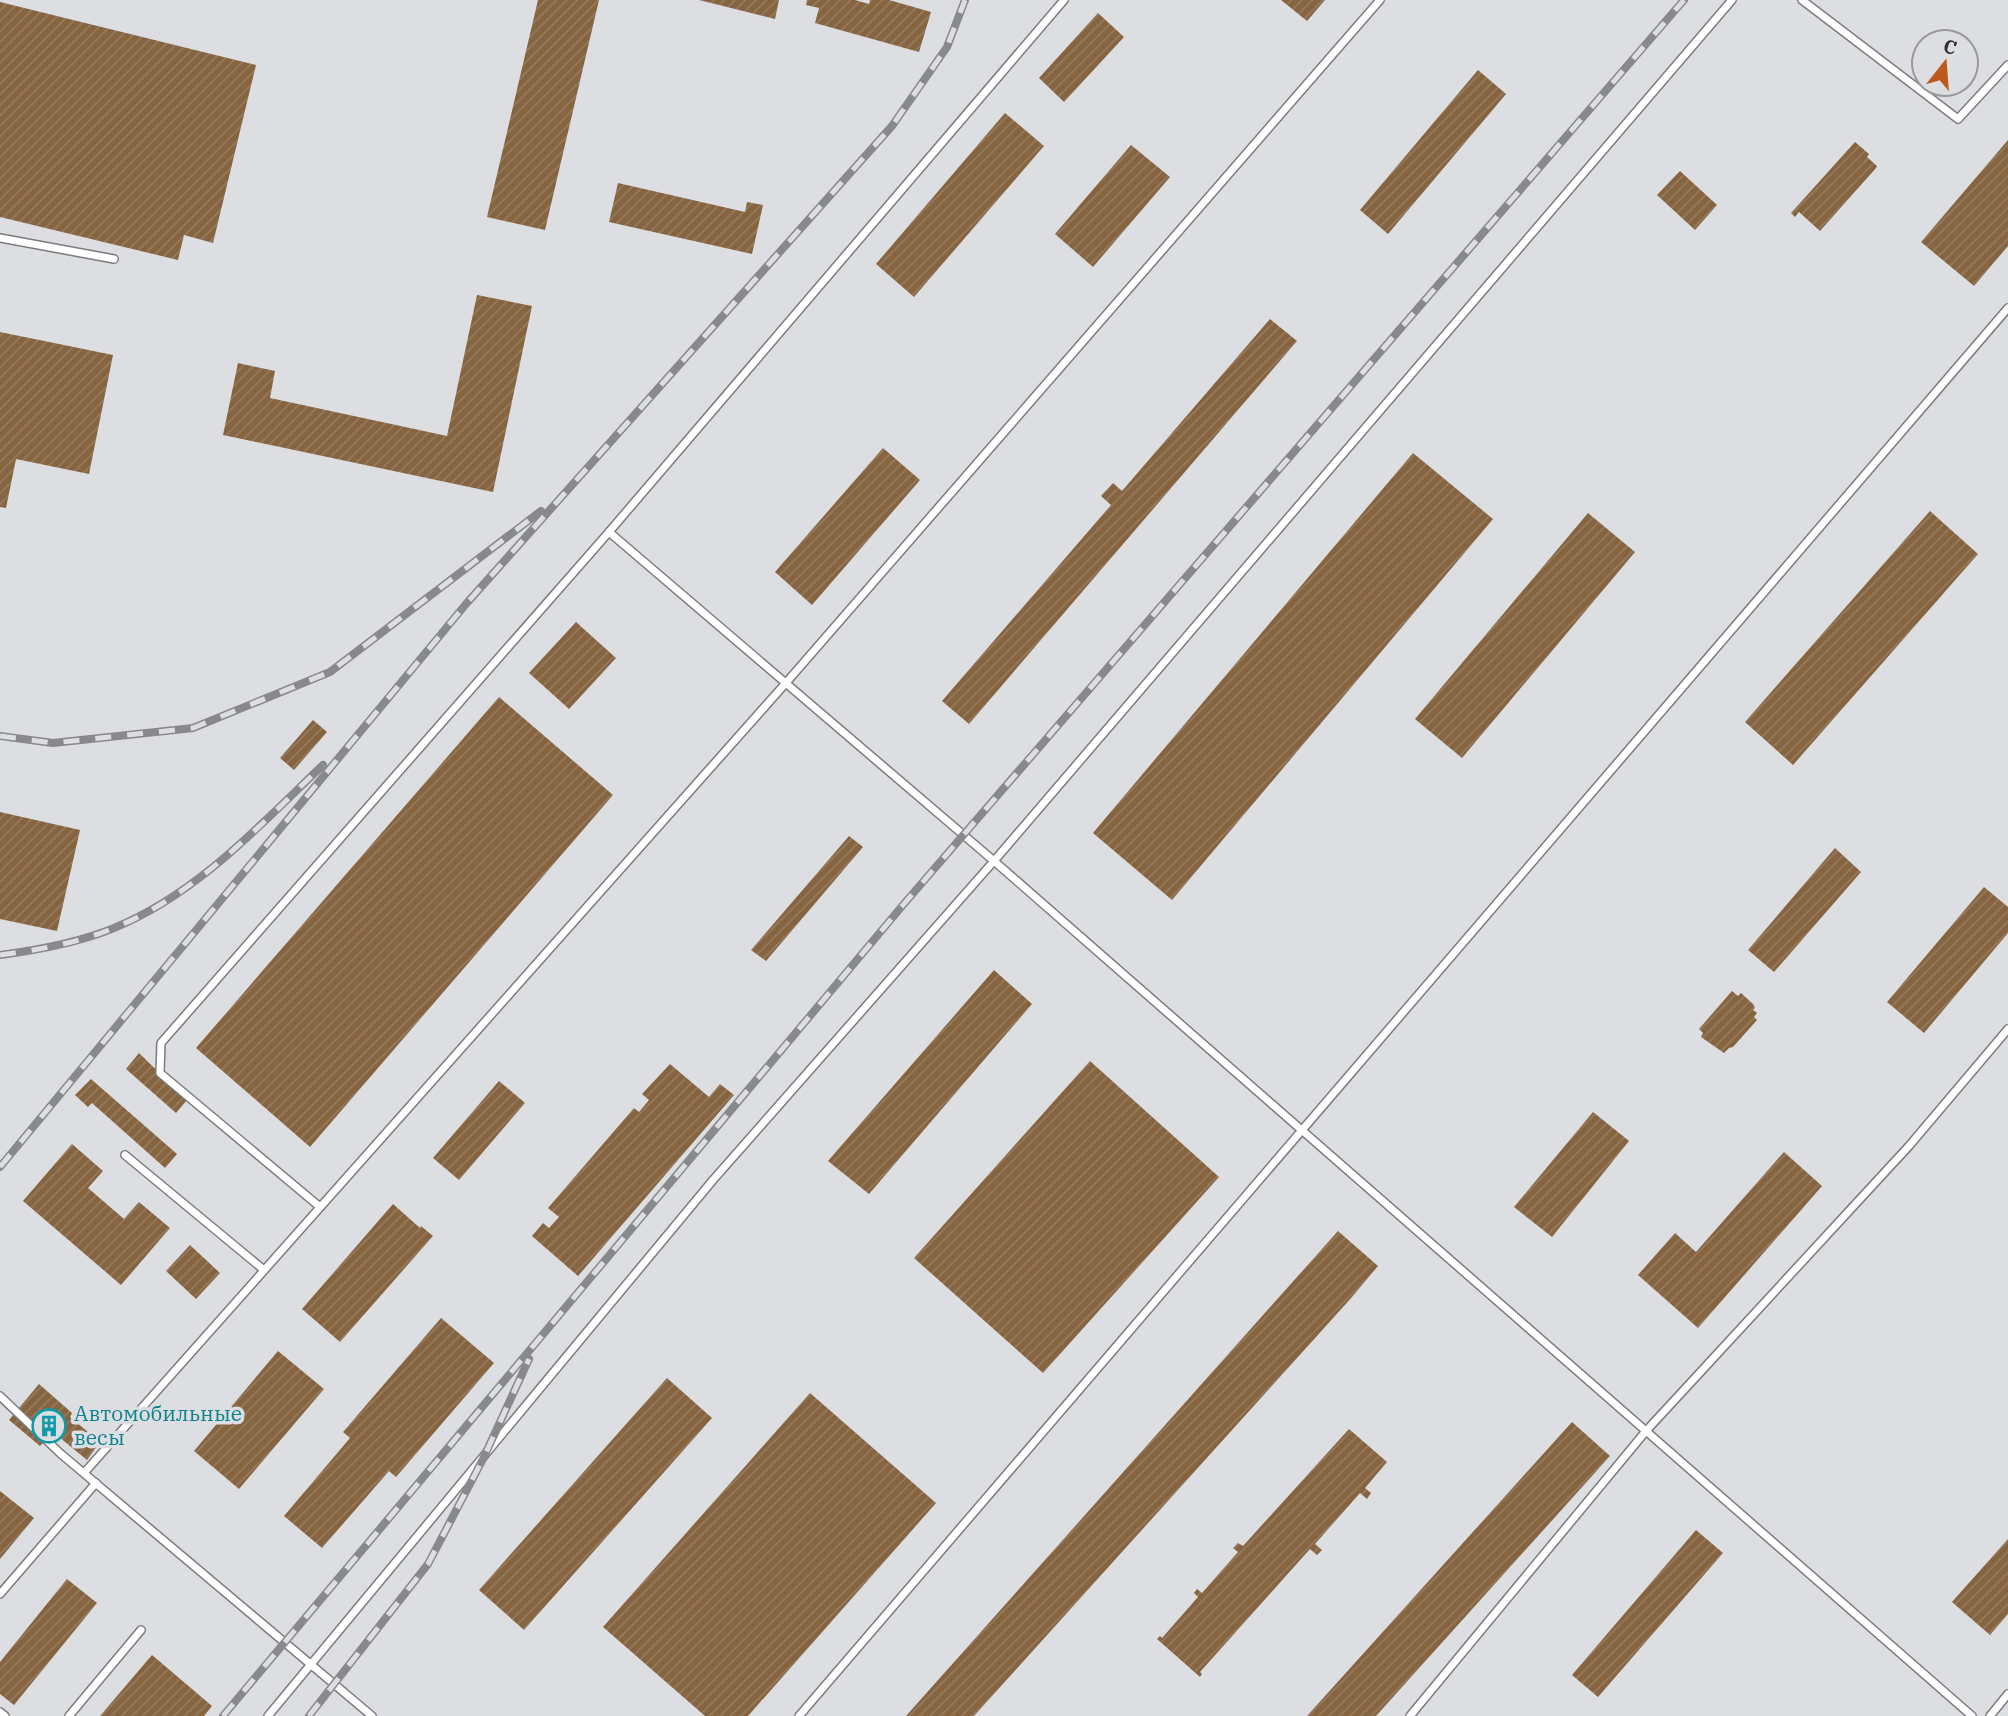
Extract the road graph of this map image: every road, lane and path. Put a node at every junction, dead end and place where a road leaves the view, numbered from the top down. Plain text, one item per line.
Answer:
1 (1064, 0) edge
2 (1380, 0) edge
3 (1732, 0) edge
4 (1802, 0) edge
5 (2008, 65) edge
6 (0, 238) edge
7 (114, 259) dead end
8 (2008, 308) edge
9 (609, 532) junction
10 (785, 684) junction
11 (994, 862) junction
12 (2008, 1029) edge
13 (1302, 1130) junction
14 (125, 1155) dead end
15 (320, 1207) junction
16 (264, 1270) junction
17 (0, 1396) edge
18 (1646, 1431) junction
19 (84, 1473) junction
20 (96, 1483) junction
21 (0, 1594) edge
22 (141, 1630) dead end
23 (312, 1666) junction
24 (2008, 1695) edge
25 (0, 1712) edge
26 (5, 1716) edge
27 (69, 1716) edge
28 (268, 1716) edge
29 (372, 1716) edge
30 (799, 1716) edge
31 (1410, 1716) edge
32 (1972, 1716) edge
33 (1990, 1716) edge

1 - 9 lane
2 - 10 lane
3 - 11 lane
4 - 5 lane
6 - 7 lane
8 - 13 lane
9 - 10 lane
9 - 15 lane
10 - 11 lane
10 - 15 lane
11 - 13 lane
11 - 23 lane
12 - 18 lane
13 - 18 lane
13 - 30 lane
14 - 16 lane
15 - 16 lane
16 - 19 lane
17 - 19 lane
18 - 31 lane
18 - 32 lane
19 - 20 lane
20 - 21 lane
20 - 23 lane
22 - 27 lane
23 - 28 lane
23 - 29 lane
24 - 33 lane
25 - 26 lane

